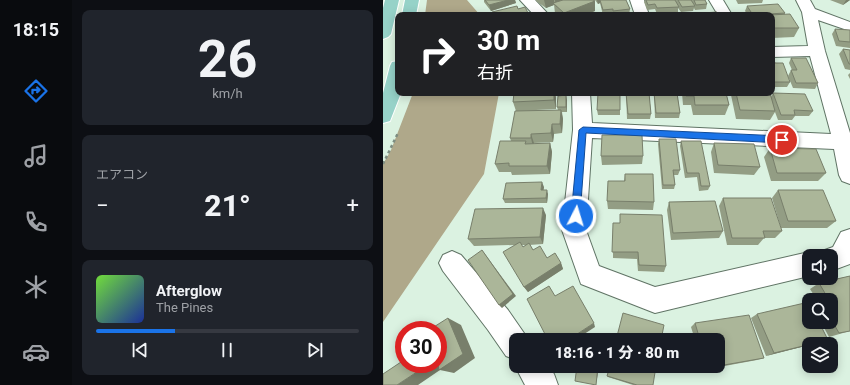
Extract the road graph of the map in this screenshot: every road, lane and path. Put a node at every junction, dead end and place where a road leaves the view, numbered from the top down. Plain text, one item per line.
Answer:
1 (392, 0) edge
2 (412, 0) edge
3 (527, 0) edge
4 (637, 0) edge
5 (716, 0) edge
6 (806, 6) edge
7 (410, 12) edge
8 (539, 12) edge
9 (641, 12) edge
10 (723, 12) edge
11 (850, 27) edge
12 (383, 34) edge
13 (817, 51) junction
14 (775, 52) edge
15 (395, 80) edge
16 (581, 96) edge
17 (383, 116) edge
18 (583, 130) junction
19 (843, 142) junction
20 (850, 175) edge
21 (850, 240) edge
22 (838, 257) edge
23 (452, 264) dead end
24 (802, 266) edge
25 (509, 336) edge
26 (535, 373) edge
27 (543, 385) edge

1 - 12 main road
2 - 7 main road
3 - 8 street
4 - 9 street
5 - 10 street
6 - 11 street
6 - 13 street
13 - 14 street
13 - 19 street
15 - 17 main road
16 - 18 street
18 - 19 street
18 - 24 street
19 - 20 street
21 - 22 street
23 - 25 street
26 - 27 street

